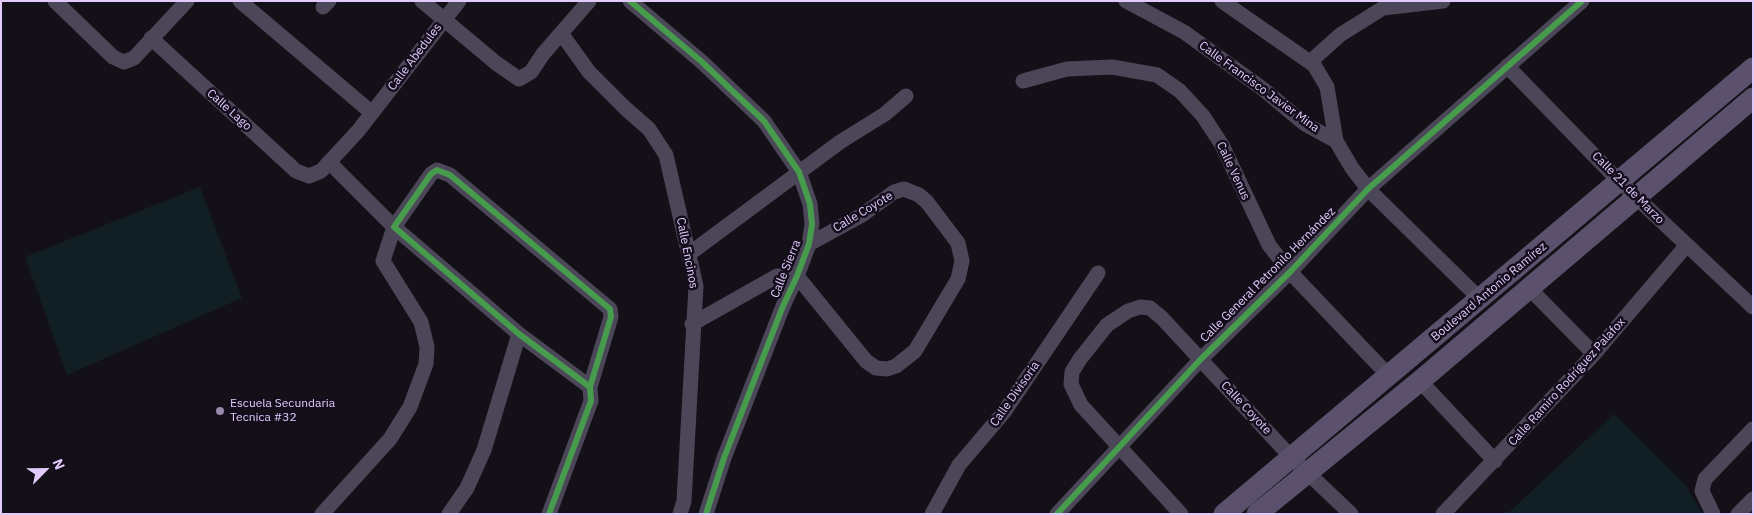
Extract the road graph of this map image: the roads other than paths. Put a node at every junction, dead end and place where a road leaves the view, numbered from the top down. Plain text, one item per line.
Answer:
1 (55, 1) edge
2 (187, 1) edge
3 (240, 1) edge
4 (422, 1) edge
5 (459, 1) edge
6 (589, 1) edge
7 (630, 1) edge
8 (1126, 1) edge
9 (1222, 1) edge
10 (1443, 1) edge
11 (1582, 1) edge
12 (443, 20) junction
13 (561, 32) junction
14 (151, 38) junction
15 (1310, 62) junction
16 (1507, 66) junction
17 (1753, 68) edge
18 (1023, 80) dead end
19 (906, 96) dead end
20 (1753, 98) edge
21 (372, 113) junction
22 (1336, 141) junction
23 (329, 162) junction
24 (799, 172) junction
25 (309, 176) joint
26 (1620, 182) junction
27 (1368, 189) junction
28 (1636, 198) junction
29 (394, 227) junction
30 (809, 244) junction
31 (1686, 246) junction
32 (689, 254) junction
33 (1290, 272) junction
34 (1098, 273) dead end
35 (798, 276) junction
36 (1529, 288) junction
37 (1480, 299) junction
38 (1753, 307) edge
39 (692, 324) junction
40 (519, 334) junction
41 (1594, 354) junction
42 (1200, 360) junction
43 (1389, 376) junction
44 (1420, 380) junction
45 (590, 387) junction
46 (1753, 429) edge
47 (1120, 446) junction
48 (1291, 456) junction
49 (1495, 461) junction
50 (1307, 472) junction
51 (1753, 499) edge
52 (322, 514) edge
53 (449, 514) edge
54 (549, 514) edge
55 (680, 514) edge
56 (706, 514) edge
57 (932, 514) edge
58 (1057, 514) edge
59 (1182, 514) edge
60 (1224, 514) edge
61 (1257, 514) edge
62 (1351, 514) edge
63 (1443, 514) edge
64 (1713, 514) edge
65 (1738, 514) edge

1 - 14 street
2 - 14 street
3 - 21 street
4 - 12 street
5 - 12 street, Calle Abedules
6 - 13 street
7 - 24 street, Calle Sierra
8 - 22 street, Calle Francisco Javier Mina
9 - 15 street
10 - 15 street
11 - 16 street, Calle General Petronilo Hernández
12 - 13 street
12 - 21 street, Calle Abedules
13 - 32 street, Calle Encinos
14 - 25 street, Calle Lago
15 - 22 street
16 - 26 street, Calle 21 de Marzo
16 - 27 street, Calle General Petronilo Hernández
17 - 26 main road, Boulevard Antonio Ramírez
18 - 33 street, Calle Venus
19 - 24 street
20 - 28 main road, Boulevard Antonio Ramírez
21 - 23 street, Calle Abedules
22 - 27 street
23 - 25 street, Calle Abedules
23 - 29 street
24 - 30 street, Calle Sierra
24 - 32 street
26 - 28 street, Calle 21 de Marzo
26 - 37 main road, Boulevard Antonio Ramírez
27 - 33 street, Calle General Petronilo Hernández
27 - 37 street
28 - 31 street, Calle 21 de Marzo
28 - 36 main road, Boulevard Antonio Ramírez
29 - 40 street
29 - 45 street
29 - 52 street
30 - 35 street, Calle Sierra
30 - 35 street, Calle Coyote
31 - 38 street, Calle 21 de Marzo
31 - 41 street, Calle Ramiro Rodríguez Palafox
32 - 39 street, Calle Encinos
33 - 42 street, Calle General Petronilo Hernández
33 - 43 street, Calle Venus
34 - 57 street, Calle Divisoria
35 - 39 street
35 - 56 street, Calle Sierra
36 - 41 street
36 - 44 main road, Boulevard Antonio Ramírez
37 - 43 main road, Boulevard Antonio Ramírez
39 - 55 street, Calle Encinos
40 - 45 street
40 - 53 street
41 - 49 street, Calle Ramiro Rodríguez Palafox
42 - 47 street, Calle General Petronilo Hernández
42 - 47 street, Calle Coyote
42 - 48 street, Calle Coyote
43 - 48 main road, Boulevard Antonio Ramírez
44 - 49 street
44 - 50 main road, Boulevard Antonio Ramírez
45 - 54 street
46 - 64 street
47 - 58 street, Calle General Petronilo Hernández
47 - 59 street
48 - 50 street, Calle Coyote
48 - 60 main road, Boulevard Antonio Ramírez
49 - 63 street, Calle Ramiro Rodríguez Palafox
50 - 61 main road, Boulevard Antonio Ramírez
50 - 62 street, Calle Coyote
51 - 65 street

